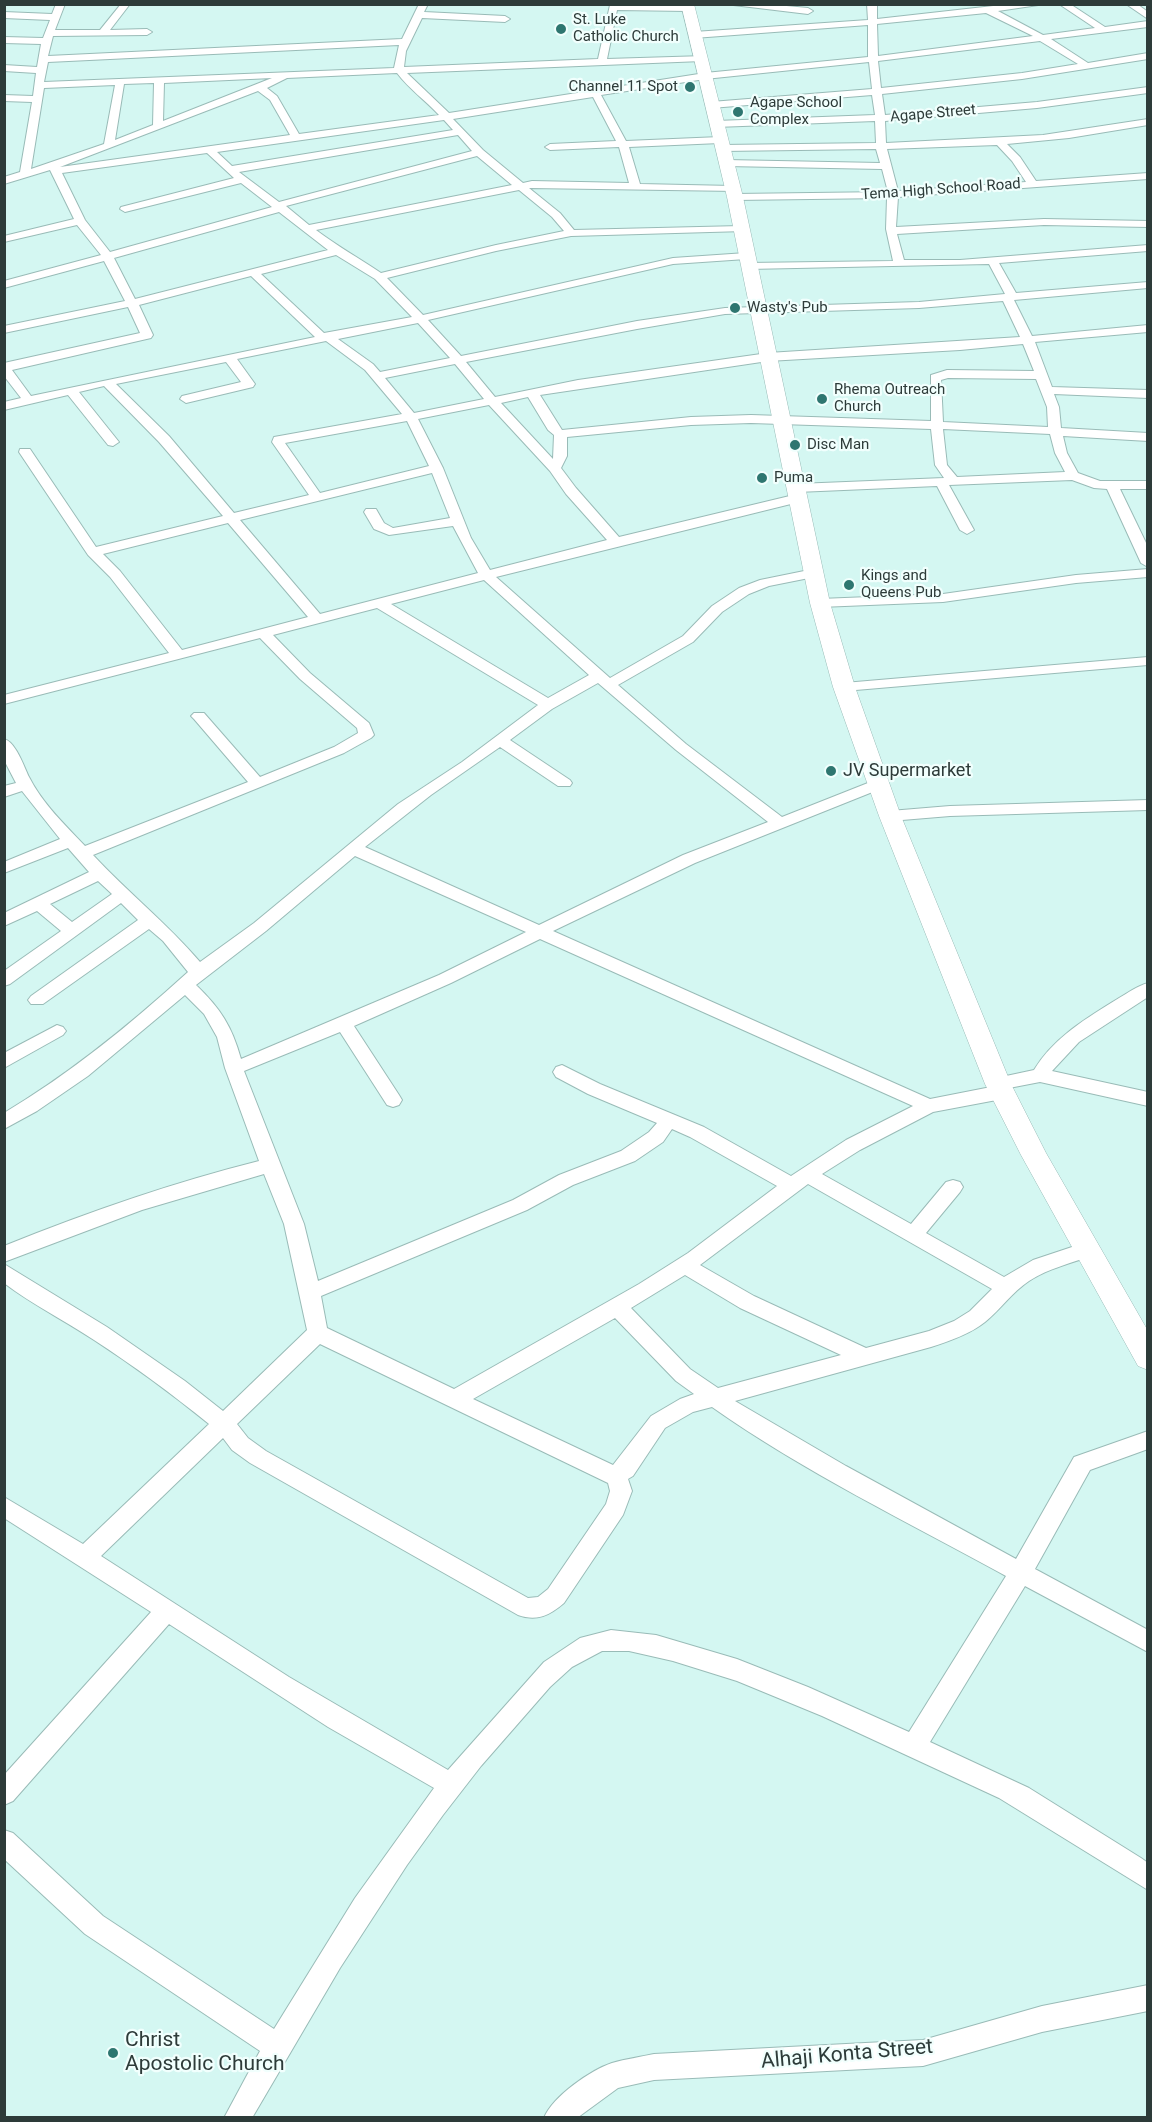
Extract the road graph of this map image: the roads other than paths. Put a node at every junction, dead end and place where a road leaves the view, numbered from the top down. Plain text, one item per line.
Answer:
1 (61, 4) edge
2 (126, 4) edge
3 (424, 4) edge
4 (729, 4) edge
5 (872, 4) edge
6 (1041, 4) edge
7 (1063, 4) edge
8 (1130, 4) edge
9 (687, 6) edge
10 (988, 10) junction
11 (808, 11) dead end
12 (4, 15) edge
13 (420, 15) junction
14 (1148, 16) edge
15 (55, 17) junction
16 (505, 19) dead end
17 (874, 22) junction
18 (1148, 24) edge
19 (1104, 30) junction
20 (105, 31) junction
21 (147, 32) dead end
22 (694, 35) junction
23 (47, 37) junction
24 (1043, 39) junction
25 (4, 40) edge
26 (407, 42) junction
27 (1148, 56) edge
28 (45, 59) junction
29 (873, 59) junction
30 (602, 61) junction
31 (1087, 66) junction
32 (703, 67) junction
33 (4, 68) edge
34 (399, 69) junction
35 (42, 70) junction
36 (292, 74) junction
37 (159, 81) junction
38 (120, 82) junction
39 (40, 85) junction
40 (261, 88) junction
41 (1148, 90) edge
42 (876, 91) junction
43 (595, 93) junction
44 (4, 98) edge
45 (36, 99) junction
46 (445, 117) junction
47 (880, 118) junction
48 (1148, 122) edge
49 (158, 126) junction
50 (458, 132) junction
51 (719, 136) junction
52 (296, 137) junction
53 (999, 141) junction
54 (621, 143) junction
55 (109, 146) junction
56 (550, 147) dead end
57 (881, 147) junction
58 (210, 150) junction
59 (480, 152) junction
60 (886, 165) junction
61 (55, 169) junction
62 (230, 170) junction
63 (25, 176) junction
64 (1135, 176) junction
65 (1148, 176) edge
66 (244, 179) junction
67 (4, 181) edge
68 (1032, 183) junction
69 (520, 187) junction
70 (634, 187) junction
71 (1148, 188) edge
72 (734, 193) junction
73 (894, 194) junction
74 (280, 207) junction
75 (125, 209) dead end
76 (80, 221) junction
77 (1148, 224) edge
78 (308, 228) junction
79 (741, 229) junction
80 (892, 231) junction
81 (571, 233) junction
82 (4, 239) edge
83 (1148, 248) edge
84 (337, 251) junction
85 (108, 257) junction
86 (747, 261) junction
87 (993, 262) junction
88 (900, 264) junction
89 (253, 272) junction
90 (379, 277) junction
91 (4, 285) edge
92 (1148, 285) edge
93 (1010, 297) junction
94 (132, 303) junction
95 (758, 310) junction
96 (419, 319) junction
97 (1148, 328) edge
98 (4, 330) edge
99 (324, 337) junction
100 (1028, 340) junction
101 (229, 357) junction
102 (768, 357) junction
103 (458, 359) junction
104 (5, 367) edge
105 (1041, 375) junction
106 (377, 376) junction
107 (107, 382) junction
108 (71, 390) junction
109 (1046, 390) junction
110 (532, 393) junction
111 (1148, 394) edge
112 (186, 399) dead end
113 (28, 400) junction
114 (493, 402) junction
115 (4, 406) edge
116 (411, 417) junction
117 (783, 421) junction
118 (938, 427) junction
119 (1055, 431) junction
120 (560, 434) junction
121 (1148, 436) edge
122 (113, 442) dead end
123 (25, 452) dead end
124 (437, 468) junction
125 (555, 468) junction
126 (1073, 476) junction
127 (947, 482) junction
128 (1112, 485) junction
129 (1148, 485) edge
130 (797, 493) junction
131 (316, 496) junction
132 (371, 512) dead end
133 (229, 517) junction
134 (458, 521) junction
135 (966, 530) dead end
136 (616, 542) junction
137 (93, 552) junction
138 (1148, 563) edge
139 (814, 573) junction
140 (1148, 573) edge
141 (487, 576) junction
142 (820, 603) junction
143 (380, 604) junction
144 (318, 620) junction
145 (264, 634) junction
146 (179, 656) junction
147 (1148, 661) edge
148 (603, 680) junction
149 (844, 687) junction
150 (4, 700) edge
151 (547, 704) junction
152 (199, 716) dead end
153 (500, 740) junction
154 (4, 744) edge
155 (257, 783) junction
156 (564, 783) dead end
157 (879, 784) junction
158 (25, 785) junction
159 (4, 792) edge
160 (1148, 805) edge
161 (890, 816) junction
162 (780, 822) junction
163 (76, 848) junction
164 (354, 849) junction
165 (4, 868) edge
166 (100, 873) junction
167 (123, 894) junction
168 (38, 903) junction
169 (4, 920) edge
170 (149, 921) junction
171 (72, 931) junction
172 (539, 931) junction
173 (199, 973) junction
174 (4, 980) edge
175 (186, 986) junction
176 (1148, 989) edge
177 (37, 1000) dead end
178 (344, 1024) junction
179 (57, 1031) dead end
180 (4, 1062) edge
181 (234, 1068) junction
182 (562, 1072) dead end
183 (1040, 1076) junction
184 (1000, 1088) junction
185 (1148, 1099) edge
186 (393, 1100) dead end
187 (929, 1106) junction
188 (669, 1120) junction
189 (4, 1122) edge
190 (270, 1165) junction
191 (808, 1174) junction
192 (791, 1185) junction
193 (953, 1187) dead end
194 (912, 1236) junction
195 (1087, 1250) junction
196 (4, 1254) edge
197 (684, 1265) junction
198 (6, 1277) edge
199 (1006, 1288) junction
200 (311, 1292) junction
201 (616, 1306) junction
202 (318, 1334) junction
203 (865, 1357) junction
204 (1148, 1358) edge
205 (711, 1396) junction
206 (455, 1399) junction
207 (225, 1425) junction
208 (1148, 1440) edge
209 (616, 1475) junction
210 (4, 1506) edge
211 (86, 1556) junction
212 (1021, 1572) junction
213 (168, 1609) junction
214 (1148, 1642) edge
215 (914, 1746) junction
216 (450, 1784) junction
217 (4, 1793) edge
218 (4, 1842) edge
219 (1148, 1878) edge
220 (1148, 1998) edge
221 (277, 2047) junction
222 (237, 2118) edge
223 (556, 2118) edge

1 - 15 street
2 - 20 street
3 - 13 street
4 - 11 street
5 - 17 street
6 - 10 street
7 - 19 street
8 - 14 street
9 - 22 main road
9 - 30 street
10 - 17 street
10 - 24 street
12 - 15 street
13 - 16 street
13 - 26 street
15 - 23 street
17 - 22 street
17 - 29 street
18 - 19 street
19 - 24 street
20 - 21 street
20 - 23 street
22 - 32 main road
23 - 25 street
23 - 28 street
24 - 29 street
24 - 31 street
26 - 28 street
26 - 34 street
27 - 31 street
28 - 35 street
29 - 32 street
29 - 42 street
30 - 32 street
30 - 34 street
31 - 42 street
32 - 43 street
32 - 51 main road
33 - 35 street
34 - 36 street
34 - 46 street
35 - 39 street
36 - 37 street
36 - 40 street
37 - 38 street
37 - 49 street
38 - 39 street
38 - 55 street
39 - 45 street
40 - 49 street
40 - 52 street
41 - 47 street, Agape Street
42 - 47 street
42 - 51 street
43 - 46 street
43 - 54 street
44 - 45 street
45 - 63 street
46 - 50 street
46 - 52 street
47 - 51 street, Agape Street
47 - 57 street
48 - 53 street
49 - 55 street
50 - 59 street
50 - 62 street
51 - 54 street
51 - 57 street
51 - 60 street
51 - 72 main road
52 - 58 street
53 - 57 street
53 - 68 street
54 - 56 street
54 - 70 street
55 - 61 street
57 - 60 street
58 - 61 street
58 - 62 street
59 - 69 street
59 - 74 street
60 - 73 street
61 - 63 street
61 - 76 street
62 - 66 street
63 - 67 street
64 - 65 street, Tema High School Road
64 - 68 street, Tema High School Road
64 - 71 street
66 - 74 street
66 - 75 street
68 - 73 street, Tema High School Road
69 - 70 street, Tema High School Road
69 - 78 street, Tema High School Road
69 - 81 street
70 - 72 street, Tema High School Road
72 - 73 street, Tema High School Road
72 - 79 main road
73 - 80 street
74 - 78 street
74 - 85 street
76 - 82 street
76 - 85 street
77 - 80 street
78 - 84 street
79 - 81 street
79 - 86 main road
80 - 88 street
81 - 90 street
83 - 87 street
84 - 89 street
84 - 90 street
85 - 91 street
85 - 94 street
86 - 88 street
86 - 95 main road
86 - 96 street
87 - 88 street
87 - 93 street
89 - 94 street
89 - 99 street
90 - 96 street
92 - 93 street
93 - 95 street
93 - 100 street
94 - 98 street
94 - 104 street
95 - 102 main road
95 - 103 street
96 - 99 street
96 - 103 street
97 - 100 street
99 - 101 street
99 - 106 street
100 - 102 street
100 - 105 street
101 - 107 street
101 - 112 street
102 - 110 street
102 - 117 main road
103 - 106 street
103 - 114 street
104 - 113 street
105 - 109 street
105 - 118 street
106 - 116 street
107 - 108 street
107 - 133 street
108 - 113 street
108 - 122 street
109 - 111 street
109 - 119 street
110 - 114 street
110 - 120 street
113 - 115 street
114 - 116 street
114 - 125 street
116 - 124 street
116 - 131 street
117 - 118 street
117 - 120 street
117 - 130 main road
118 - 119 street
118 - 127 street
119 - 121 street
119 - 126 street
120 - 125 street
123 - 137 street
124 - 131 street
124 - 134 street
125 - 136 street
126 - 127 street
126 - 128 street
127 - 130 street
127 - 135 street
128 - 129 street
128 - 138 street
130 - 136 street
130 - 139 main road
131 - 133 street
132 - 134 street
133 - 137 street
133 - 144 street
134 - 141 street
136 - 141 street
137 - 146 street
139 - 142 main road
139 - 148 street
140 - 142 street
141 - 143 street
141 - 148 street
142 - 149 main road
143 - 144 street
143 - 151 street
144 - 145 street
145 - 146 street
145 - 155 street
146 - 150 street
147 - 149 street
148 - 151 street
148 - 162 street
149 - 157 main road
151 - 153 street
152 - 155 street
153 - 156 street
153 - 164 street
154 - 158 street
155 - 163 street
157 - 161 main road
157 - 162 street
158 - 159 street
158 - 163 street
160 - 161 street
161 - 184 main road
162 - 172 street
163 - 165 street
163 - 166 street
164 - 172 street
164 - 173 street
166 - 167 street
166 - 168 street
167 - 170 street
167 - 171 street
168 - 169 street
168 - 171 street
170 - 173 street
170 - 177 street
171 - 174 street
172 - 178 street
172 - 187 street
173 - 175 street
175 - 181 street
175 - 189 street
176 - 183 street
178 - 181 street
178 - 186 street
179 - 180 street
181 - 190 street
182 - 188 street
183 - 184 street
183 - 185 street
184 - 187 street
184 - 195 main road
187 - 191 street
188 - 192 street
188 - 200 street
190 - 196 street
190 - 200 street
191 - 192 street
191 - 194 street
192 - 197 street
193 - 194 street
194 - 199 street
195 - 199 street
195 - 204 main road
197 - 201 street
197 - 203 street
198 - 207 street
199 - 203 street
200 - 202 street
201 - 205 street
201 - 206 street
202 - 206 street
202 - 207 street
203 - 205 street
205 - 209 street
205 - 212 street
206 - 209 street
207 - 209 street
207 - 211 street
208 - 212 street
210 - 211 street
211 - 213 street
212 - 214 street
212 - 215 street
213 - 216 street
213 - 217 street
215 - 216 street
215 - 219 street
216 - 221 street
218 - 221 street
220 - 223 street, Alhaji Konta Street
221 - 222 street

